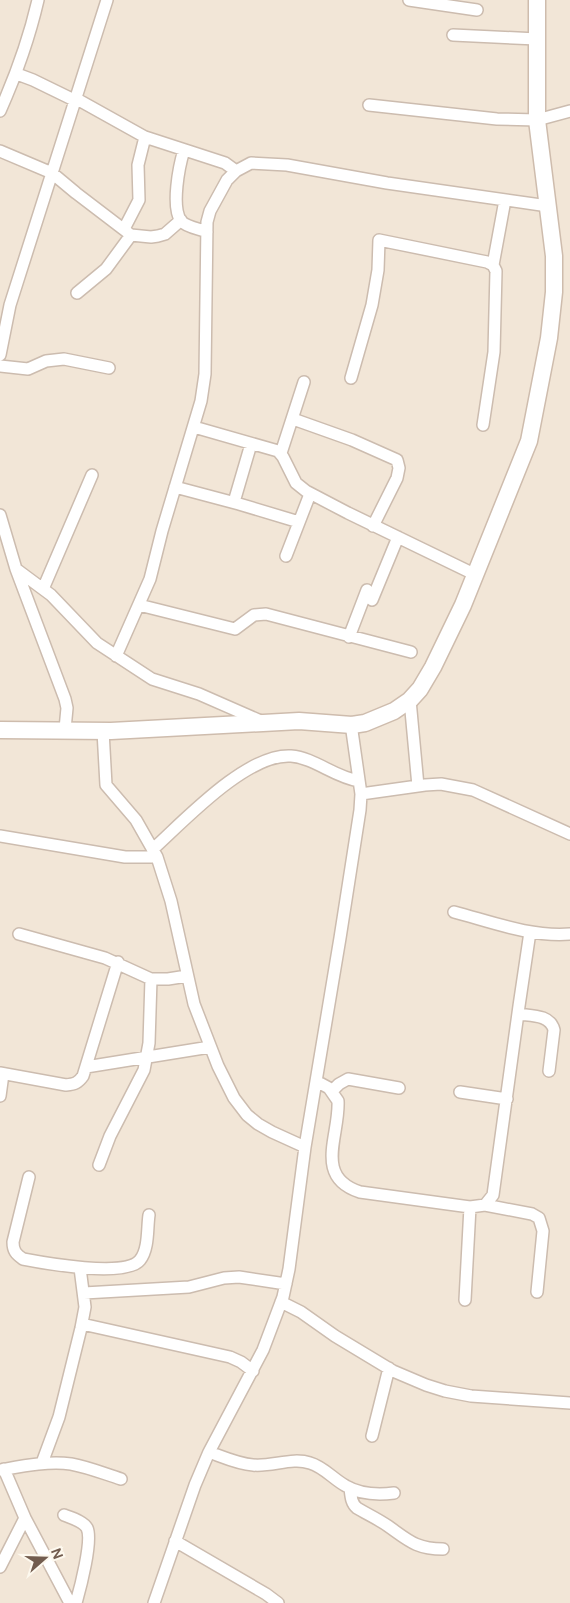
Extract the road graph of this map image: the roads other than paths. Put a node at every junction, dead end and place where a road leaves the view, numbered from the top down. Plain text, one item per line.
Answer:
1 (38, 0) edge
2 (107, 0) edge
3 (409, 0) edge
4 (537, 0) edge
5 (477, 10) dead end
6 (453, 35) dead end
7 (537, 39) junction
8 (17, 74) junction
9 (75, 99) junction
10 (369, 105) dead end
11 (0, 111) edge
12 (570, 111) edge
13 (537, 120) junction
14 (145, 137) junction
15 (184, 150) junction
16 (0, 151) edge
17 (236, 171) junction
18 (52, 173) junction
19 (504, 200) junction
20 (548, 206) junction
21 (181, 220) junction
22 (128, 232) junction
23 (207, 232) junction
24 (493, 265) junction
25 (77, 293) dead end
26 (0, 355) edge
27 (0, 366) edge
28 (109, 368) dead end
29 (351, 378) dead end
30 (304, 382) dead end
31 (293, 418) junction
32 (483, 425) dead end
33 (194, 427) junction
34 (251, 444) junction
35 (281, 453) junction
36 (92, 474) dead end
37 (175, 486) junction
38 (310, 494) junction
39 (234, 502) junction
40 (0, 515) edge
41 (299, 522) junction
42 (373, 526) junction
43 (398, 538) junction
44 (286, 556) dead end
45 (16, 569) junction
46 (476, 575) junction
47 (43, 589) junction
48 (139, 605) junction
49 (349, 637) junction
50 (411, 652) dead end
51 (116, 656) junction
52 (410, 700) junction
53 (264, 722) junction
54 (351, 724) junction
55 (0, 730) edge
56 (65, 730) junction
57 (103, 730) junction
58 (359, 781) junction
59 (418, 786) junction
60 (361, 794) junction
61 (570, 834) edge
62 (0, 836) edge
63 (155, 853) junction
64 (454, 912) dead end
65 (530, 932) junction
66 (19, 934) dead end
67 (570, 934) edge
68 (118, 962) junction
69 (187, 976) junction
70 (151, 979) junction
71 (518, 1014) junction
72 (210, 1047) junction
73 (146, 1058) junction
74 (86, 1067) junction
75 (549, 1071) dead end
76 (1, 1074) edge
77 (316, 1081) junction
78 (399, 1088) dead end
79 (332, 1091) junction
80 (460, 1092) dead end
81 (0, 1096) edge
82 (507, 1099) junction
83 (305, 1147) junction
84 (99, 1166) dead end
85 (29, 1177) dead end
86 (485, 1204) junction
87 (470, 1207) junction
88 (149, 1215) dead end
89 (80, 1268) junction
90 (286, 1284) junction
91 (84, 1292) junction
92 (537, 1292) dead end
93 (465, 1300) dead end
94 (281, 1302) junction
95 (82, 1324) junction
96 (389, 1368) junction
97 (253, 1371) junction
98 (570, 1403) edge
99 (372, 1436) dead end
100 (209, 1452) junction
101 (42, 1464) junction
102 (2, 1469) edge
103 (121, 1479) dead end
104 (350, 1488) junction
105 (394, 1494) dead end
106 (64, 1515) dead end
107 (25, 1518) junction
108 (175, 1541) junction
109 (443, 1550) dead end
110 (1, 1562) edge
111 (64, 1592) junction
112 (58, 1603) edge
113 (70, 1603) edge
114 (76, 1603) edge
115 (154, 1603) edge
116 (278, 1603) edge

1 - 8 street
2 - 9 street
3 - 5 street
4 - 7 street
6 - 7 street
7 - 13 street
8 - 9 street
8 - 11 street
9 - 14 street
9 - 18 street
10 - 13 street
12 - 13 street
13 - 20 street
14 - 15 street
14 - 22 street
15 - 17 street
15 - 21 street
16 - 18 street
17 - 19 street
17 - 23 street
18 - 22 street
18 - 26 street
19 - 20 street
19 - 24 street
20 - 46 street
21 - 22 street
21 - 23 street
22 - 25 street
23 - 33 street
24 - 29 street
24 - 32 street
27 - 28 street
30 - 31 street
31 - 35 street
31 - 42 street
33 - 34 street
33 - 37 street
34 - 35 street
34 - 39 street
35 - 38 street
36 - 47 street
37 - 39 street
37 - 48 street
38 - 41 street
38 - 42 street
39 - 41 street
40 - 45 street
41 - 44 street
42 - 43 street
43 - 46 street
43 - 49 street
45 - 47 street
45 - 56 street
46 - 52 street
47 - 51 street
48 - 49 street
48 - 51 street
49 - 50 street
51 - 53 street
52 - 54 street
52 - 59 street
53 - 54 street
53 - 57 street
54 - 58 street
55 - 56 street
56 - 57 street
57 - 63 street
58 - 60 street
58 - 63 street
59 - 60 street
59 - 61 street
60 - 77 street
62 - 63 street
63 - 69 street
64 - 65 street
65 - 67 street
65 - 71 street
66 - 68 street
68 - 70 street
68 - 74 street
69 - 70 street
69 - 72 street
70 - 73 street
71 - 75 street
71 - 82 street
72 - 73 street
72 - 83 street
73 - 74 street
73 - 84 street
74 - 76 street
76 - 81 street
77 - 79 street
77 - 83 street
78 - 79 street
79 - 87 street
80 - 82 street
82 - 86 street
83 - 90 street
85 - 89 street
86 - 87 street
86 - 92 street
87 - 93 street
88 - 89 street
89 - 91 street
90 - 91 street
90 - 94 street
91 - 95 street
94 - 96 street
94 - 97 street
95 - 97 street
95 - 101 street
96 - 98 street
96 - 99 street
97 - 100 street
100 - 104 street
100 - 108 street
101 - 102 street
101 - 103 street
102 - 107 street
104 - 105 street
104 - 109 street
106 - 114 street
107 - 110 street
107 - 111 street
108 - 115 street
108 - 116 street
111 - 112 street
111 - 113 street

